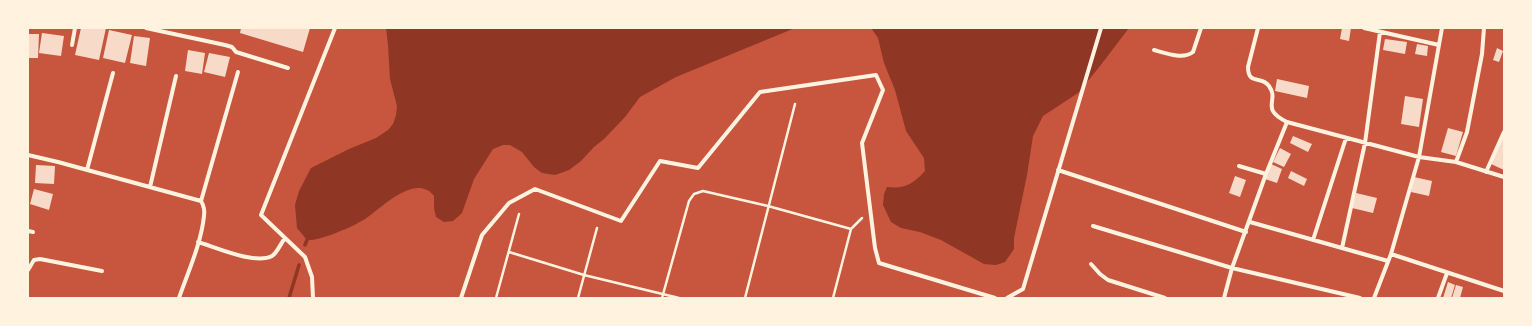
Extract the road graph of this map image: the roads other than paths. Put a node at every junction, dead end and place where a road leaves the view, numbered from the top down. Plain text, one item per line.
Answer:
1 (75, 28) edge
2 (146, 28) edge
3 (335, 28) edge
4 (1100, 28) edge
5 (1201, 28) edge
6 (1258, 28) edge
7 (1364, 28) edge
8 (1442, 28) edge
9 (1484, 28) edge
10 (151, 29) edge
11 (1380, 32) junction
12 (72, 45) dead end
13 (1438, 45) junction
14 (1154, 50) dead end
15 (288, 68) dead end
16 (238, 72) dead end
17 (113, 73) dead end
18 (176, 76) dead end
19 (795, 104) dead end
20 (1287, 122) junction
21 (1504, 132) edge
22 (1346, 138) junction
23 (1365, 143) junction
24 (28, 155) edge
25 (1419, 157) junction
26 (1456, 162) junction
27 (1239, 166) dead end
28 (87, 170) junction
29 (1058, 170) junction
30 (1486, 172) junction
31 (1266, 174) junction
32 (1504, 177) edge
33 (150, 187) junction
34 (201, 201) junction
35 (768, 206) junction
36 (519, 214) dead end
37 (862, 218) dead end
38 (1250, 222) junction
39 (1094, 226) dead end
40 (597, 228) dead end
41 (851, 229) junction
42 (28, 231) edge
43 (33, 232) dead end
44 (1246, 232) junction
45 (285, 238) junction
46 (1313, 240) junction
47 (198, 242) junction
48 (1342, 248) junction
49 (509, 252) junction
50 (1391, 254) junction
51 (1388, 261) junction
52 (1091, 264) dead end
53 (1232, 268) junction
54 (28, 270) edge
55 (102, 271) dead end
56 (1447, 272) junction
57 (584, 275) junction
58 (1504, 291) edge
59 (663, 294) junction
60 (179, 298) edge
61 (313, 298) edge
62 (461, 298) edge
63 (496, 298) edge
64 (578, 298) edge
65 (662, 298) edge
66 (679, 298) edge
67 (745, 298) edge
68 (833, 298) edge
69 (996, 298) edge
70 (1007, 298) edge
71 (1165, 298) edge
72 (1224, 298) edge
73 (1360, 298) edge
74 (1374, 298) edge
75 (1438, 298) edge

1 - 12 street
2 - 10 street
3 - 45 street
4 - 29 street
5 - 14 street
6 - 20 street
7 - 11 street
8 - 13 street
9 - 26 street
10 - 15 street
11 - 13 street
11 - 23 street
13 - 25 street
16 - 34 street
17 - 28 street
18 - 33 street
19 - 35 lane
20 - 22 street
20 - 31 street
21 - 30 street
22 - 23 street
22 - 46 street
23 - 25 street
23 - 48 street
24 - 28 street
25 - 26 street
25 - 50 street
26 - 30 street
27 - 31 street
28 - 33 street
29 - 44 street
29 - 70 street
30 - 32 street
31 - 38 street
33 - 34 street
34 - 47 street
35 - 41 lane
35 - 59 lane
35 - 67 lane
36 - 49 lane
37 - 41 lane
38 - 44 street
38 - 46 street
39 - 53 street
40 - 57 lane
41 - 68 lane
42 - 43 street
44 - 53 street
45 - 47 street
45 - 61 street
46 - 48 street
47 - 60 street
48 - 51 street
49 - 57 lane
49 - 63 lane
50 - 51 street
50 - 56 street
51 - 74 street
52 - 71 street
53 - 72 street
53 - 73 street
54 - 55 street
56 - 58 street
56 - 75 street
57 - 59 lane
57 - 64 lane
59 - 65 lane
59 - 66 lane
62 - 69 street

